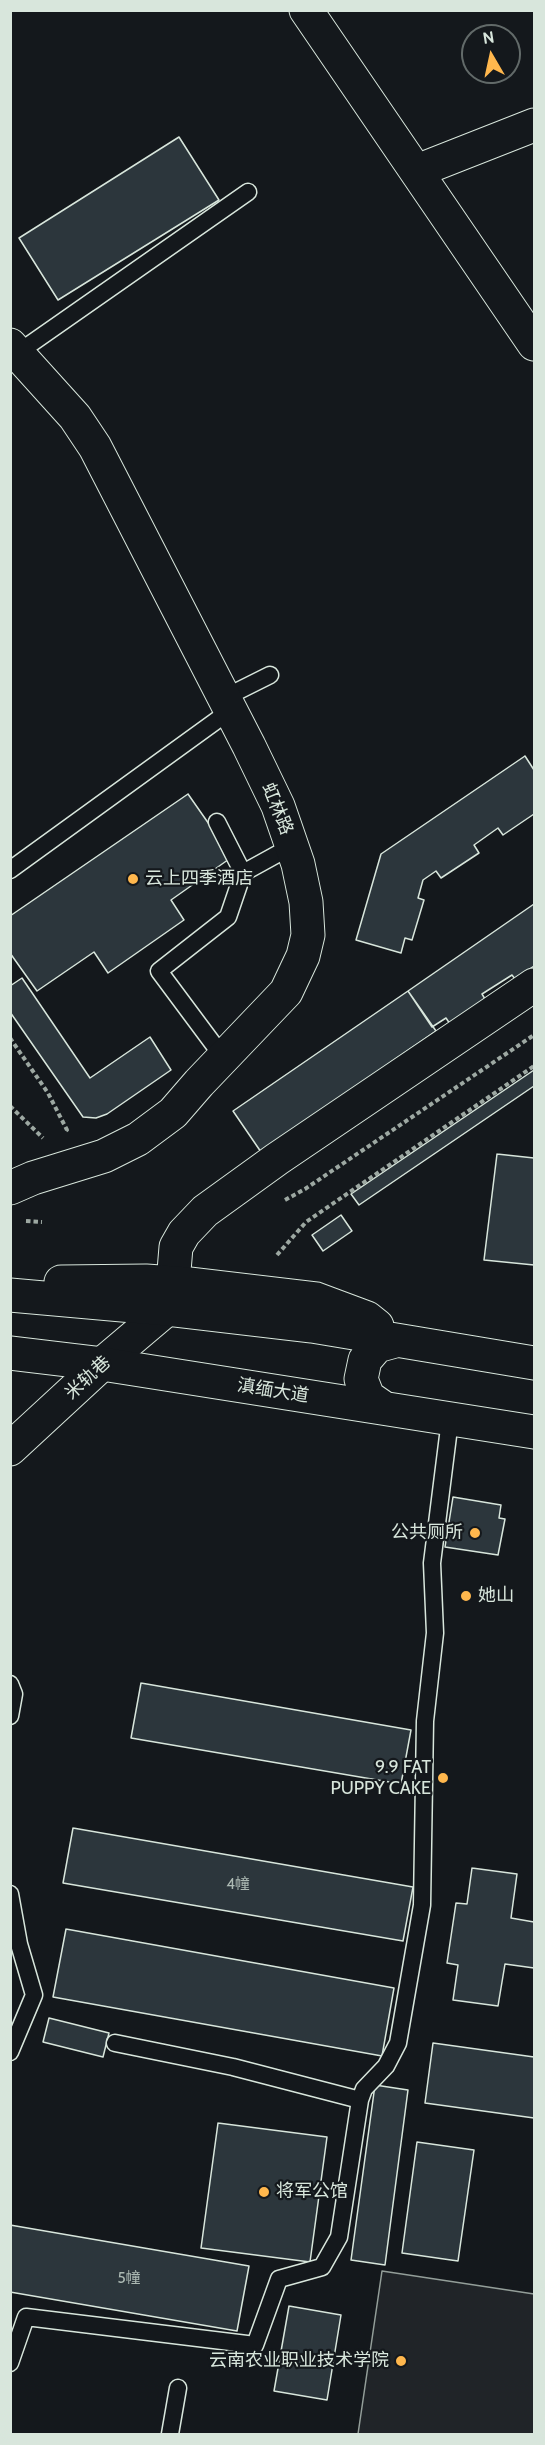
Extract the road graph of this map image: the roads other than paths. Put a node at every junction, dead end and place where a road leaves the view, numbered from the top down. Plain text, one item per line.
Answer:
1 (306, 10) edge
2 (534, 125) edge
3 (417, 171) junction
4 (248, 192) dead end
5 (534, 344) edge
6 (14, 349) edge
7 (270, 675) dead end
8 (227, 704) junction
9 (218, 822) dead end
10 (292, 846) junction
11 (10, 870) edge
12 (243, 873) junction
13 (534, 985) edge
14 (223, 1057) junction
15 (10, 1188) edge
16 (10, 1290) edge
17 (10, 1295) edge
18 (170, 1296) junction
19 (395, 1341) junction
20 (10, 1353) edge
21 (534, 1363) edge
22 (102, 1365) junction
23 (384, 1408) junction
24 (450, 1420) junction
25 (534, 1432) edge
26 (10, 1449) edge
27 (10, 1684) edge
28 (10, 1716) edge
29 (10, 1894) edge
30 (115, 2043) dead end
31 (10, 2052) edge
32 (360, 2100) junction
33 (10, 2363) edge
34 (178, 2388) dead end
35 (170, 2434) edge

1 - 3 street
2 - 3 street
3 - 5 street
4 - 6 lane
6 - 8 street, 虹林路
7 - 8 lane
8 - 10 street, 虹林路
8 - 11 lane
9 - 12 lane
10 - 12 lane
10 - 14 street, 虹林路
12 - 14 lane
13 - 18 street
14 - 15 street, 虹林路
16 - 18 street
17 - 18 street
18 - 19 street
18 - 22 street, 米轨巷
19 - 21 street
19 - 23 street
20 - 22 street, 滇缅大道
22 - 23 street, 滇缅大道
22 - 26 street, 米轨巷
23 - 24 street, 滇缅大道
24 - 25 street, 滇缅大道
24 - 32 lane
27 - 28 lane
29 - 31 lane
30 - 32 lane
32 - 33 lane
34 - 35 lane

